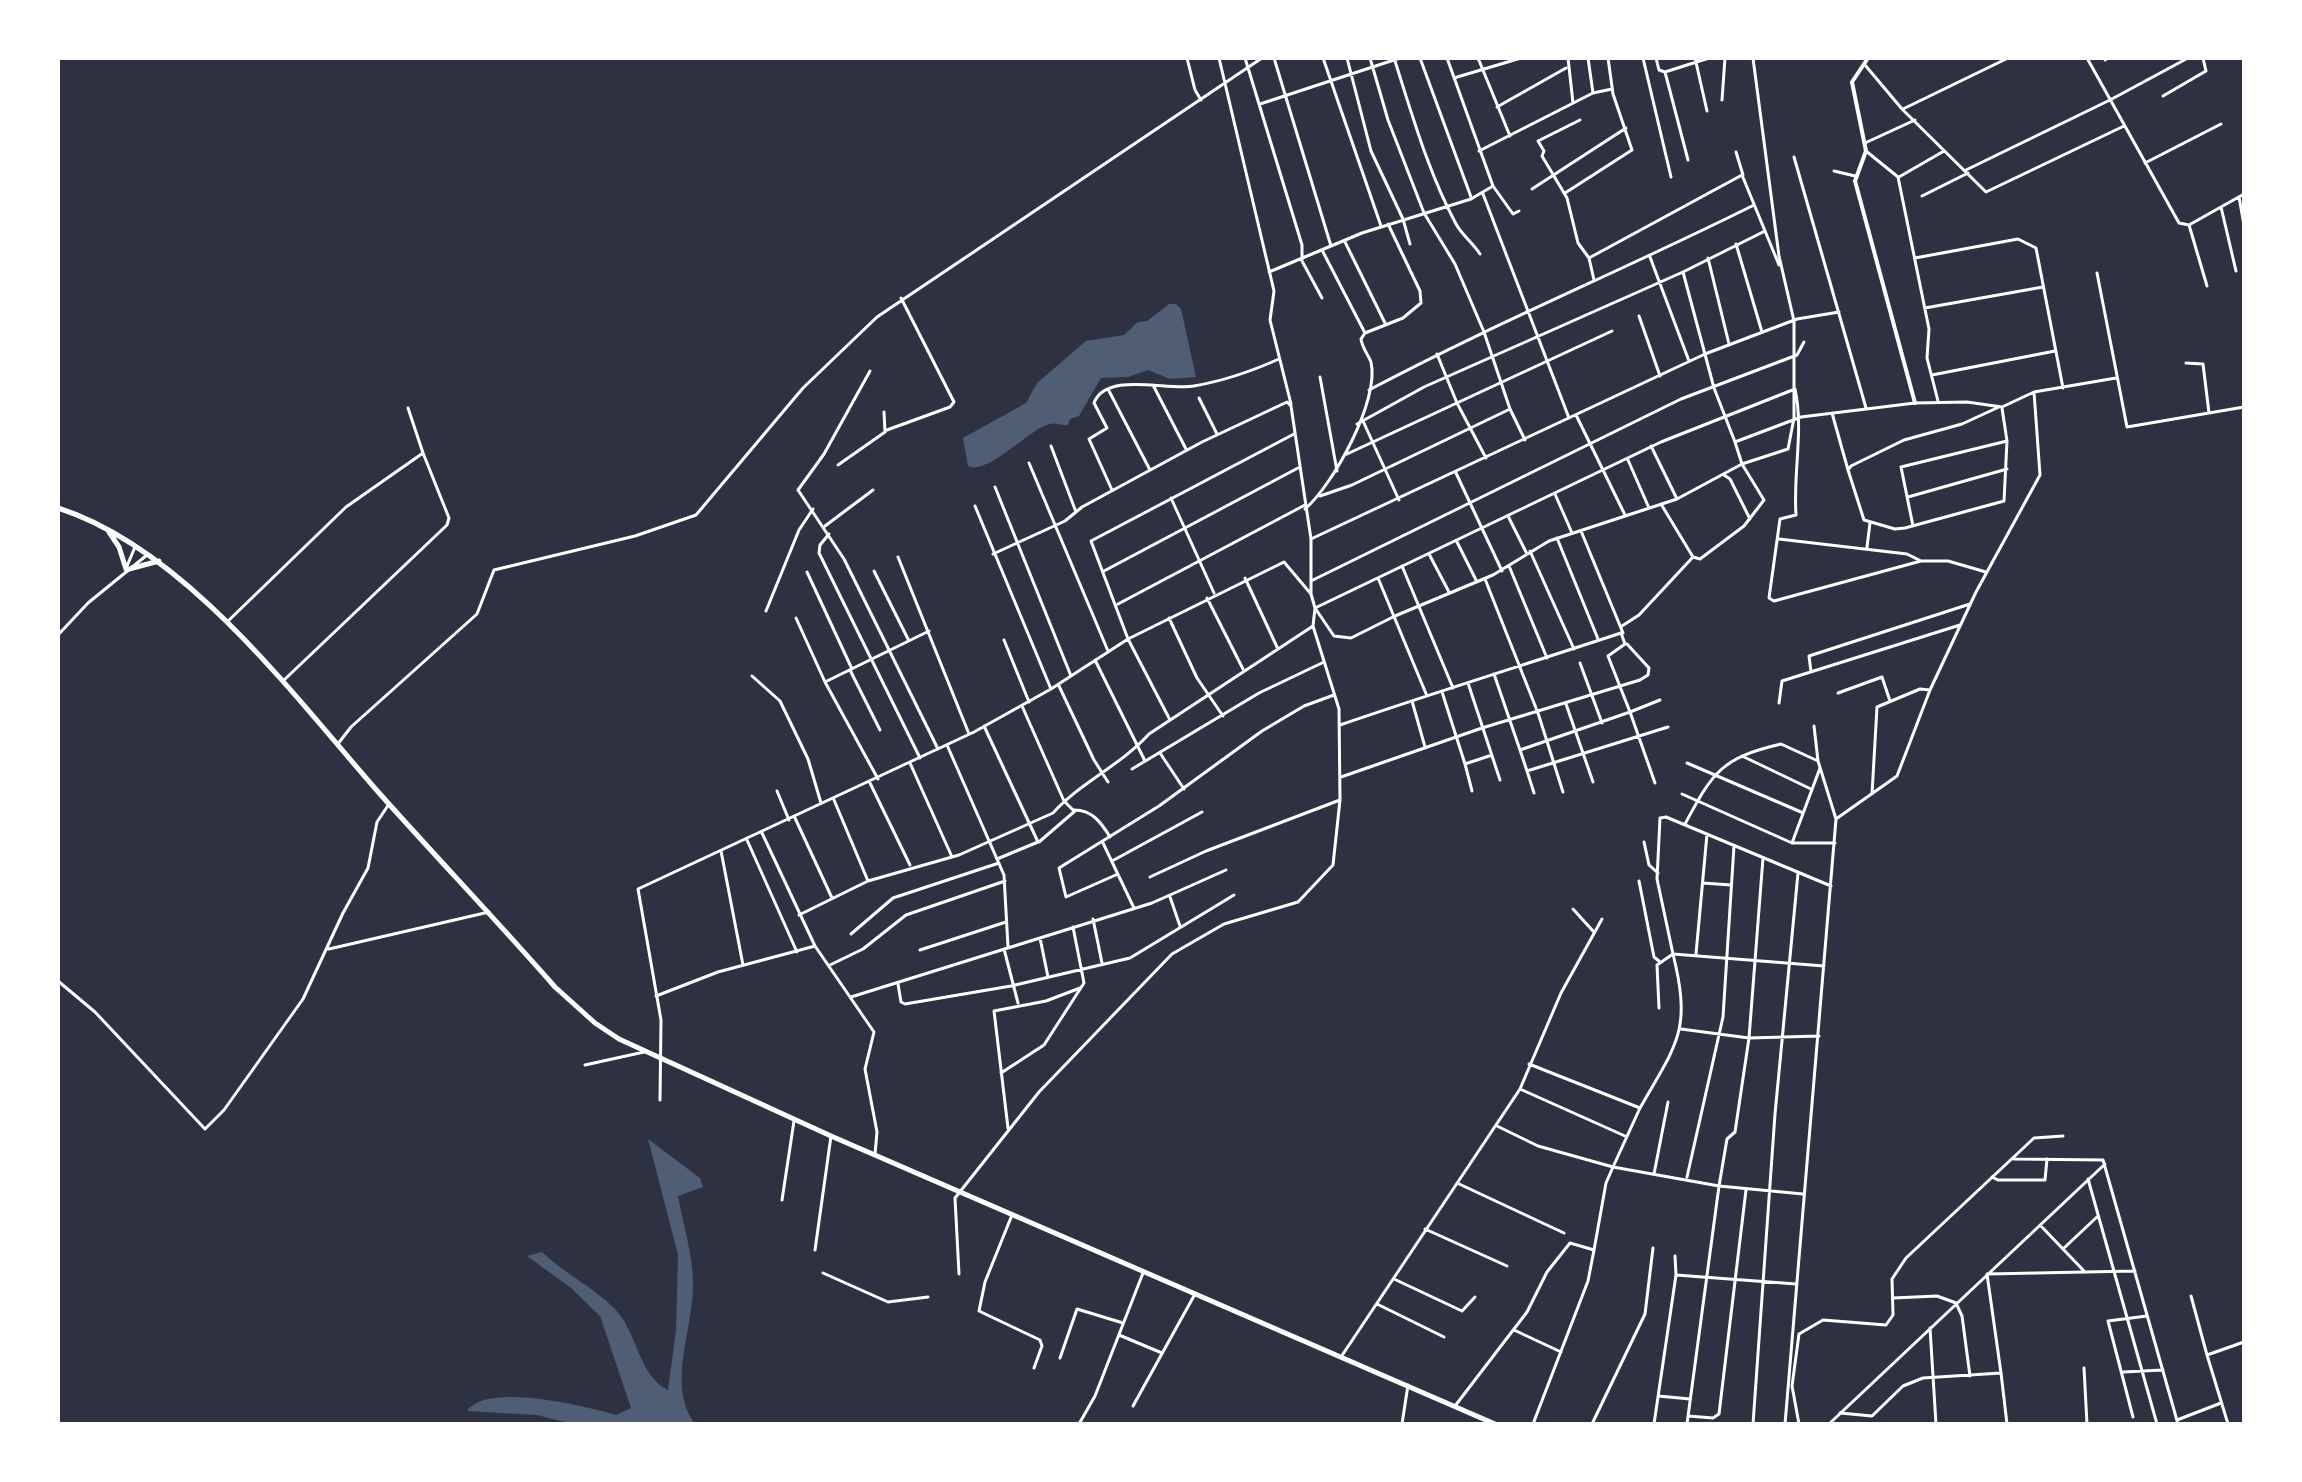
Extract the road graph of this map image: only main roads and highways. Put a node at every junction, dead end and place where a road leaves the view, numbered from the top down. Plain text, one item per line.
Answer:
1 (58, 508) edge
2 (106, 528) junction
3 (159, 561) junction
4 (1495, 1424) edge

1 - 2 main road
2 - 3 main road
2 - 3 main road
3 - 4 main road

